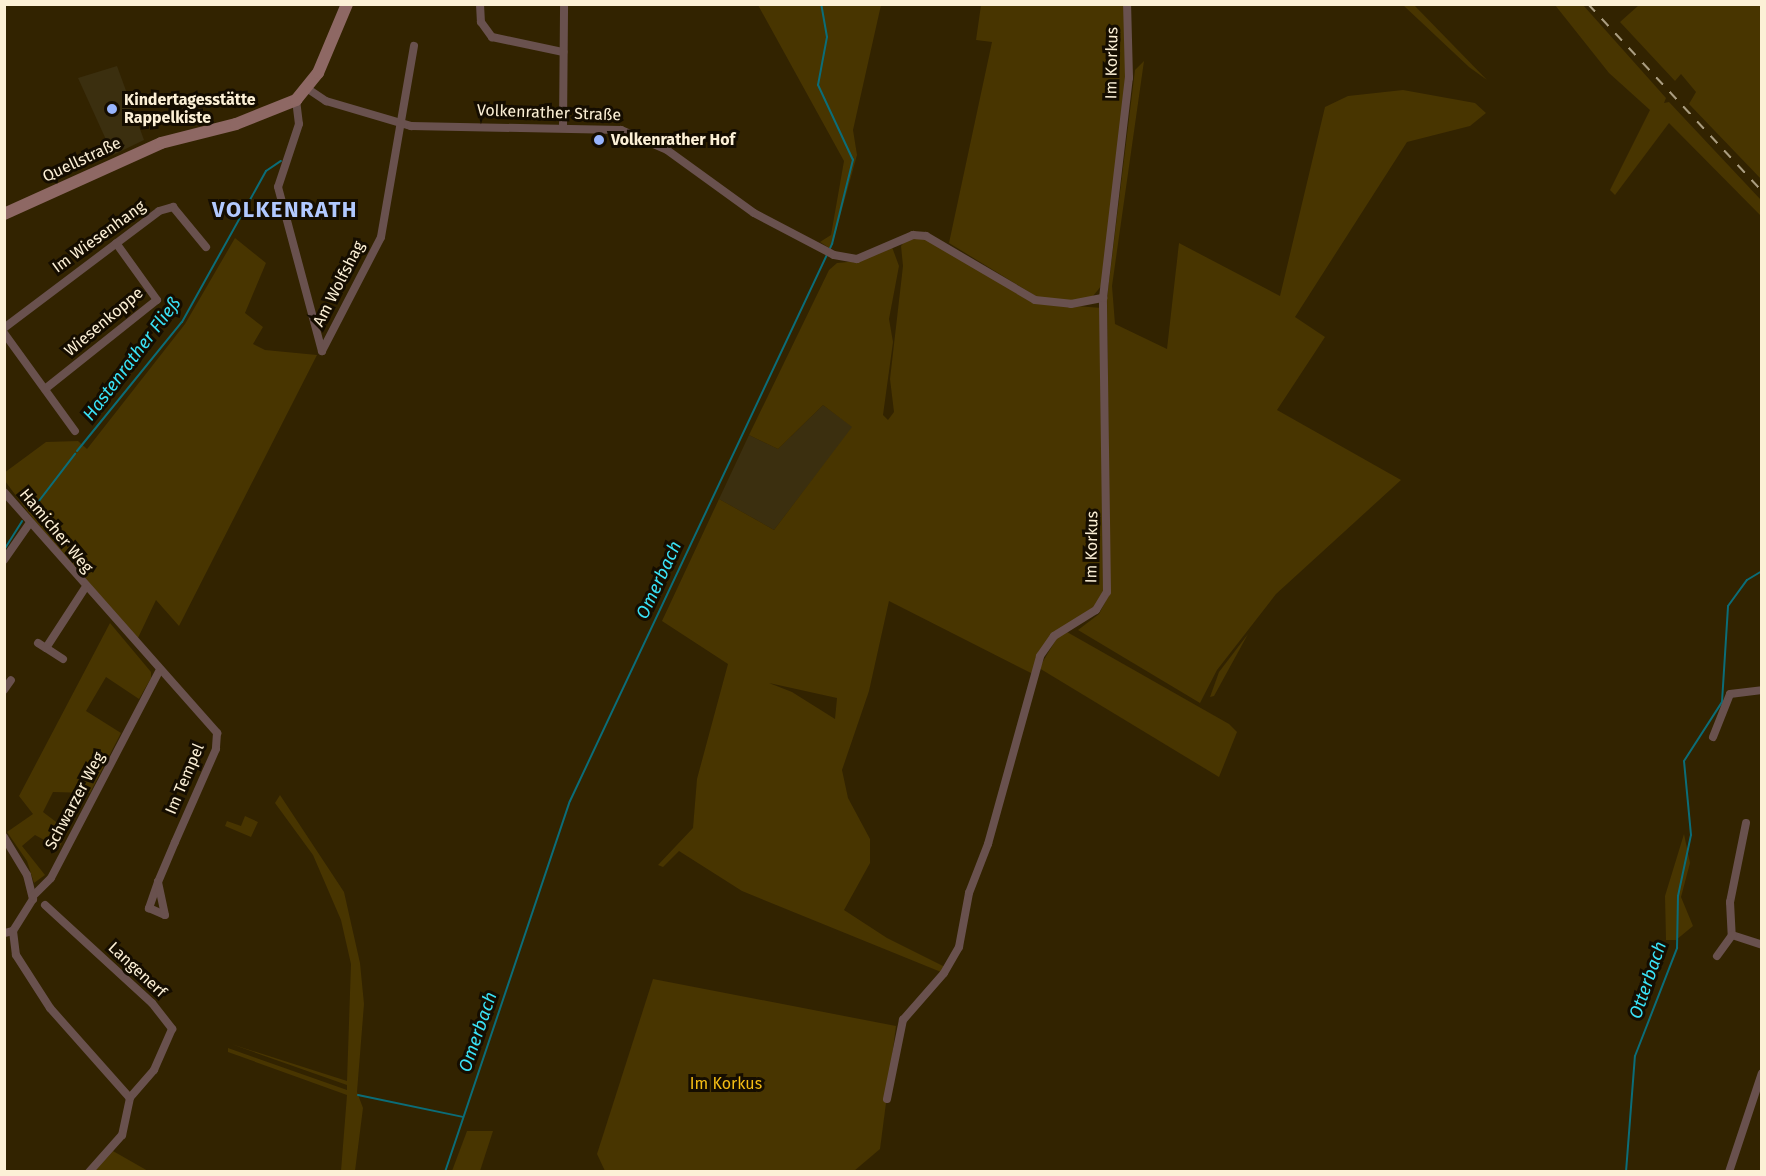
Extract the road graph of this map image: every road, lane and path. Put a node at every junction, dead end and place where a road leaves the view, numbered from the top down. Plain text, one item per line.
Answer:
1 (346, 4) edge
2 (480, 4) edge
3 (564, 4) edge
4 (1126, 4) edge
5 (414, 46) dead end
6 (563, 52) junction
7 (308, 89) junction
8 (296, 100) junction
9 (402, 124) junction
10 (563, 127) junction
11 (4, 214) edge
12 (116, 243) junction
13 (206, 247) dead end
14 (1104, 298) junction
15 (4, 328) edge
16 (4, 333) edge
17 (45, 388) junction
18 (75, 431) dead end
19 (4, 492) edge
20 (29, 524) junction
21 (4, 560) edge
22 (85, 588) junction
23 (63, 659) dead end
24 (159, 671) junction
25 (11, 680) dead end
26 (4, 690) edge
27 (1761, 690) edge
28 (1713, 737) dead end
29 (1746, 823) dead end
30 (4, 837) edge
31 (158, 882) dead end
32 (33, 896) junction
33 (45, 905) dead end
34 (9, 932) edge
35 (1732, 935) junction
36 (1761, 945) edge
37 (1717, 956) dead end
38 (1761, 1072) edge
39 (130, 1098) junction
40 (887, 1100) dead end
41 (89, 1172) edge
42 (1730, 1172) edge

1 - 7 main road
2 - 6 street
3 - 6 street
4 - 14 street, Im Korkus
5 - 9 street
6 - 10 street
7 - 8 main road, Quellstraße
7 - 9 street, Volkenrather Straße
8 - 9 street, Am Wolfshag
8 - 11 main road, Quellstraße
9 - 10 street, Volkenrather Straße
10 - 14 street, Volkenrather Straße
12 - 13 street, Im Wiesenhang
12 - 15 street, Im Wiesenhang
12 - 17 street, Wiesenkoppe
14 - 40 street, Im Korkus
16 - 17 street
17 - 18 street
19 - 20 street, Hamicher Weg
20 - 21 street
20 - 22 street, Hamicher Weg
22 - 23 street, Hamicher Weg
22 - 24 street, Hamicher Weg
24 - 31 street, Im Tempel
24 - 32 street, Schwarzer Weg
25 - 26 street
27 - 28 street
29 - 35 street
30 - 32 street
32 - 34 street, Schwarzer Weg
33 - 39 street, Langenerf
34 - 39 street
35 - 36 street
35 - 37 street
38 - 42 street
39 - 41 street

